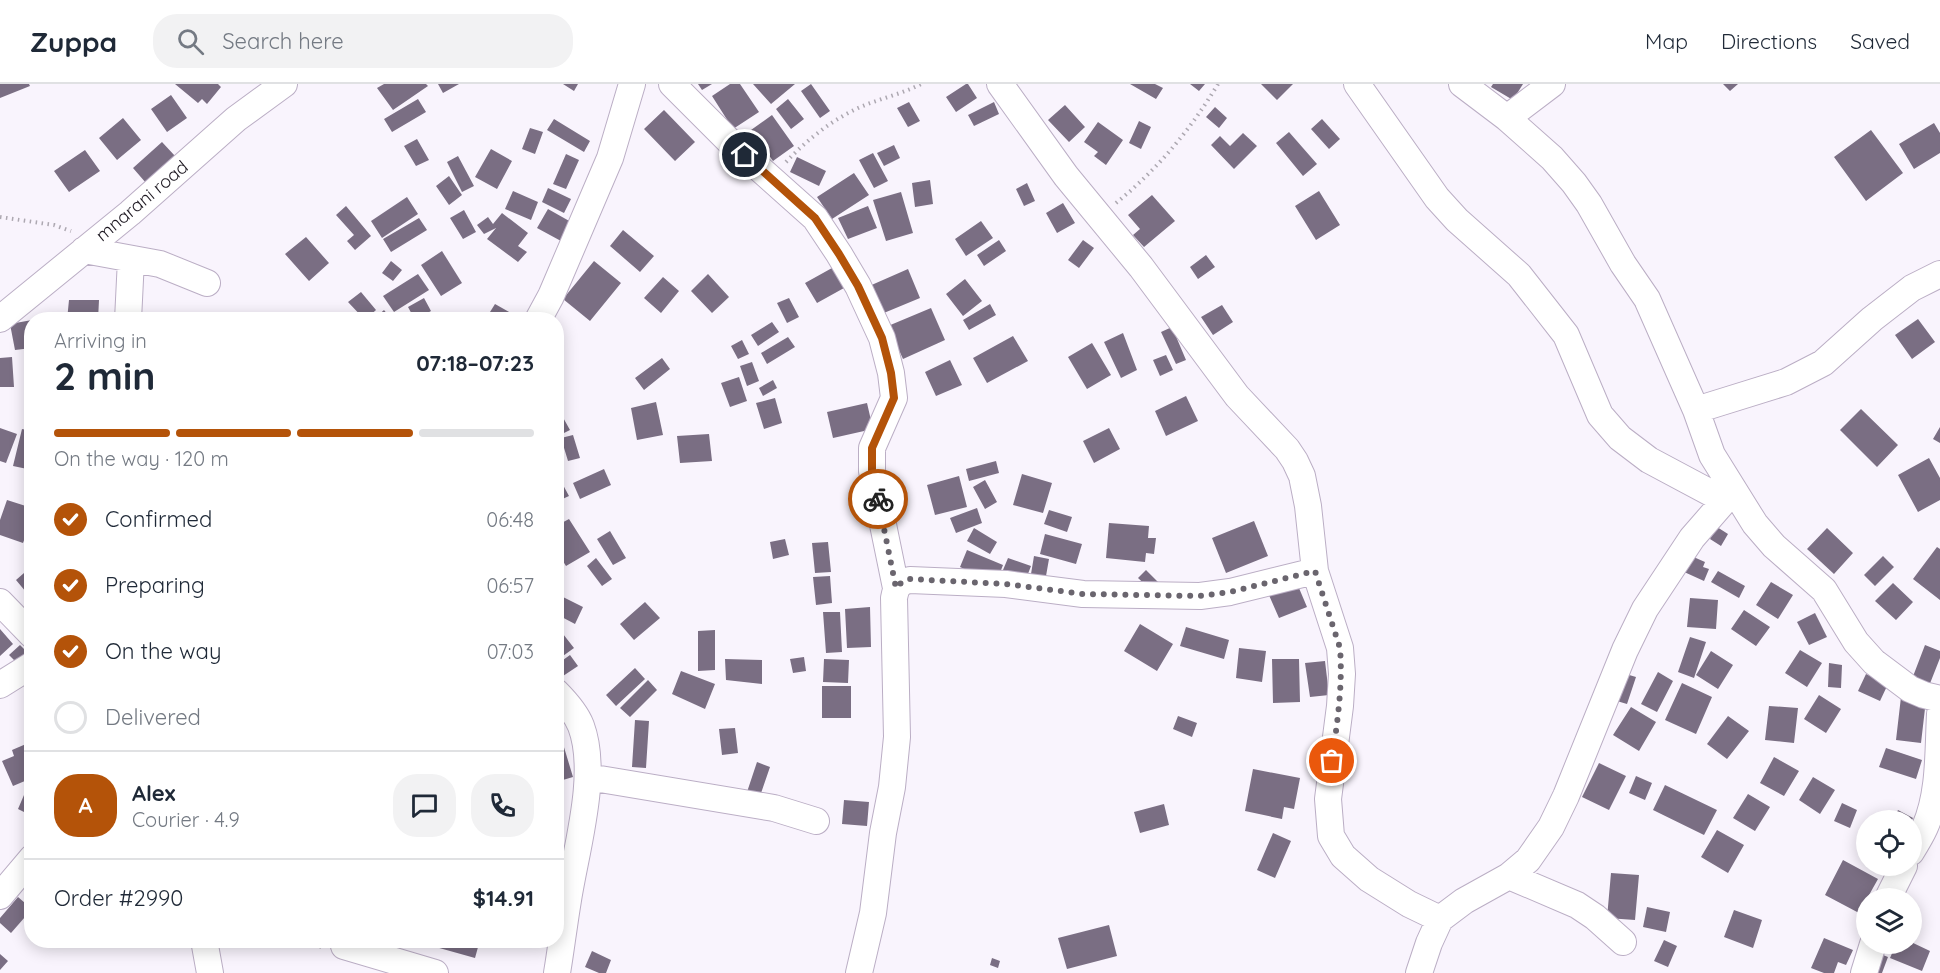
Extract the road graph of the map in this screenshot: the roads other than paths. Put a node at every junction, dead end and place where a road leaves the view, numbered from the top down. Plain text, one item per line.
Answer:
1 (284, 84) edge
2 (632, 84) edge
3 (672, 84) edge
4 (1000, 84) edge
5 (1357, 84) edge
6 (1462, 84) edge
7 (1552, 84) edge
8 (1507, 118) junction
9 (91, 244) junction
10 (131, 259) junction
11 (1940, 274) edge
12 (207, 283) dead end
13 (128, 312) edge
14 (542, 312) edge
15 (0, 319) edge
16 (1696, 410) junction
17 (1729, 496) junction
18 (1315, 571) junction
19 (896, 588) junction
20 (0, 602) edge
21 (24, 627) edge
22 (24, 670) edge
23 (0, 685) edge
24 (1940, 699) edge
25 (564, 700) edge
26 (1940, 714) edge
27 (588, 777) junction
28 (816, 821) dead end
29 (1922, 832) edge
30 (24, 868) edge
31 (1509, 876) junction
32 (0, 896) edge
33 (1440, 919) junction
34 (564, 931) edge
35 (1623, 942) dead end
36 (205, 948) edge
37 (351, 948) edge
38 (561, 948) edge
39 (1870, 954) edge
40 (210, 973) edge
41 (435, 973) edge
42 (557, 973) edge
43 (859, 973) edge
44 (1419, 973) edge
45 (1864, 973) edge

1 - 9 street, mnarani road
2 - 14 street
3 - 19 street
4 - 18 street
5 - 17 street
6 - 8 street
7 - 8 street
8 - 16 street
9 - 10 street
9 - 15 street, mnarani road
10 - 12 street
10 - 13 street
11 - 16 street
16 - 17 street
17 - 24 street
17 - 31 street
18 - 19 street
18 - 33 street
19 - 43 street
20 - 21 street
22 - 23 street
25 - 27 street
26 - 29 street
27 - 28 street
27 - 34 street
30 - 32 street
31 - 33 street
31 - 35 street
33 - 44 street
36 - 40 street
37 - 41 street
38 - 42 street
39 - 45 street

